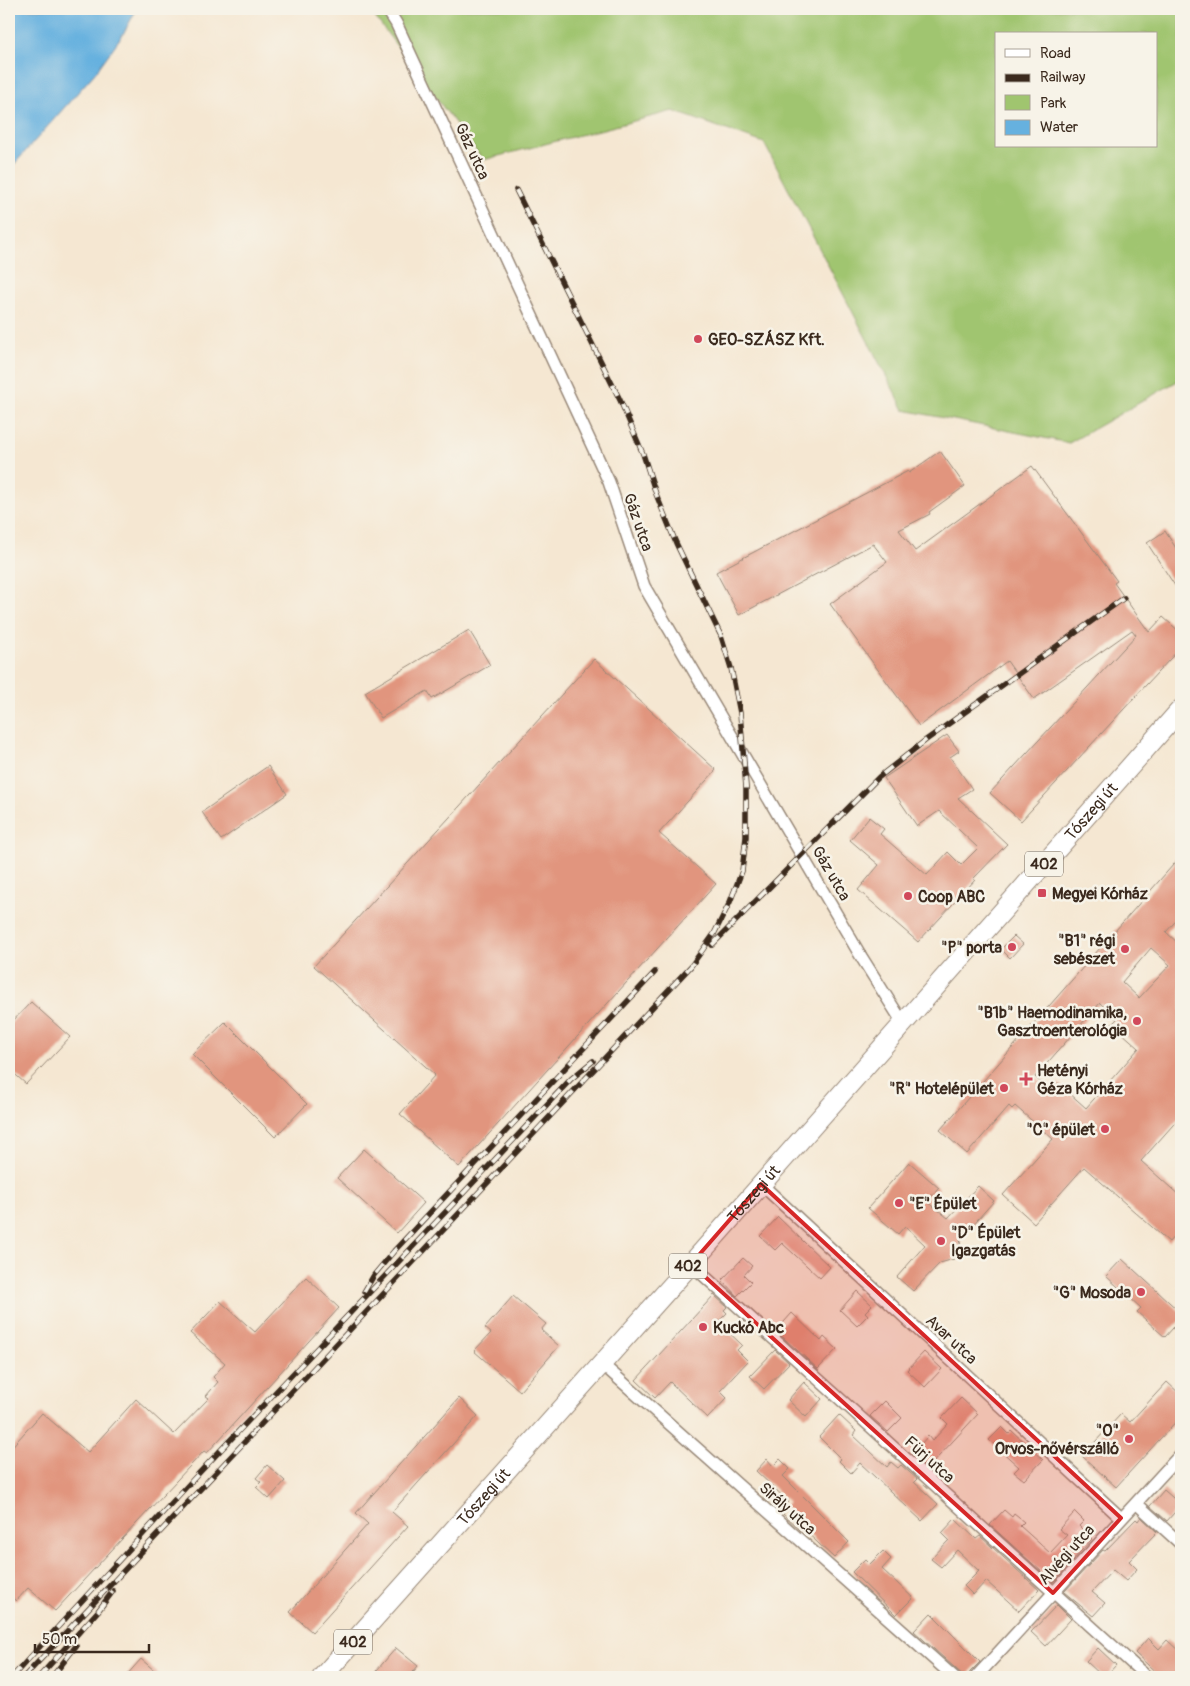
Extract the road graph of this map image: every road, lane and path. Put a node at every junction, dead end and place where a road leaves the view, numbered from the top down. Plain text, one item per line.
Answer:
1 (387, 9) edge
2 (1181, 709) edge
3 (903, 1023) junction
4 (761, 1184) junction
5 (691, 1264) junction
6 (601, 1363) junction
7 (1181, 1454) edge
8 (1136, 1503) junction
9 (1121, 1518) junction
10 (1181, 1544) edge
11 (1053, 1593) junction
12 (322, 1677) edge
13 (954, 1677) edge
14 (976, 1677) edge
15 (1147, 1677) edge

1 - 3 street, Gáz utca
2 - 3 main road, Tószegi út / 402
3 - 4 main road, Tószegi út / 402
4 - 5 main road, Tószegi út / 402
4 - 9 street, Avar utca
5 - 6 main road, Tószegi út / 402
5 - 11 street, Fürj utca
6 - 12 main road, Tószegi út / 402
6 - 13 street, Sirály utca
7 - 8 street, Alvégi utca
8 - 9 street, Alvégi utca
8 - 10 street
9 - 11 street, Alvégi utca
11 - 14 street, Alvégi utca
11 - 15 street, Fürj utca

